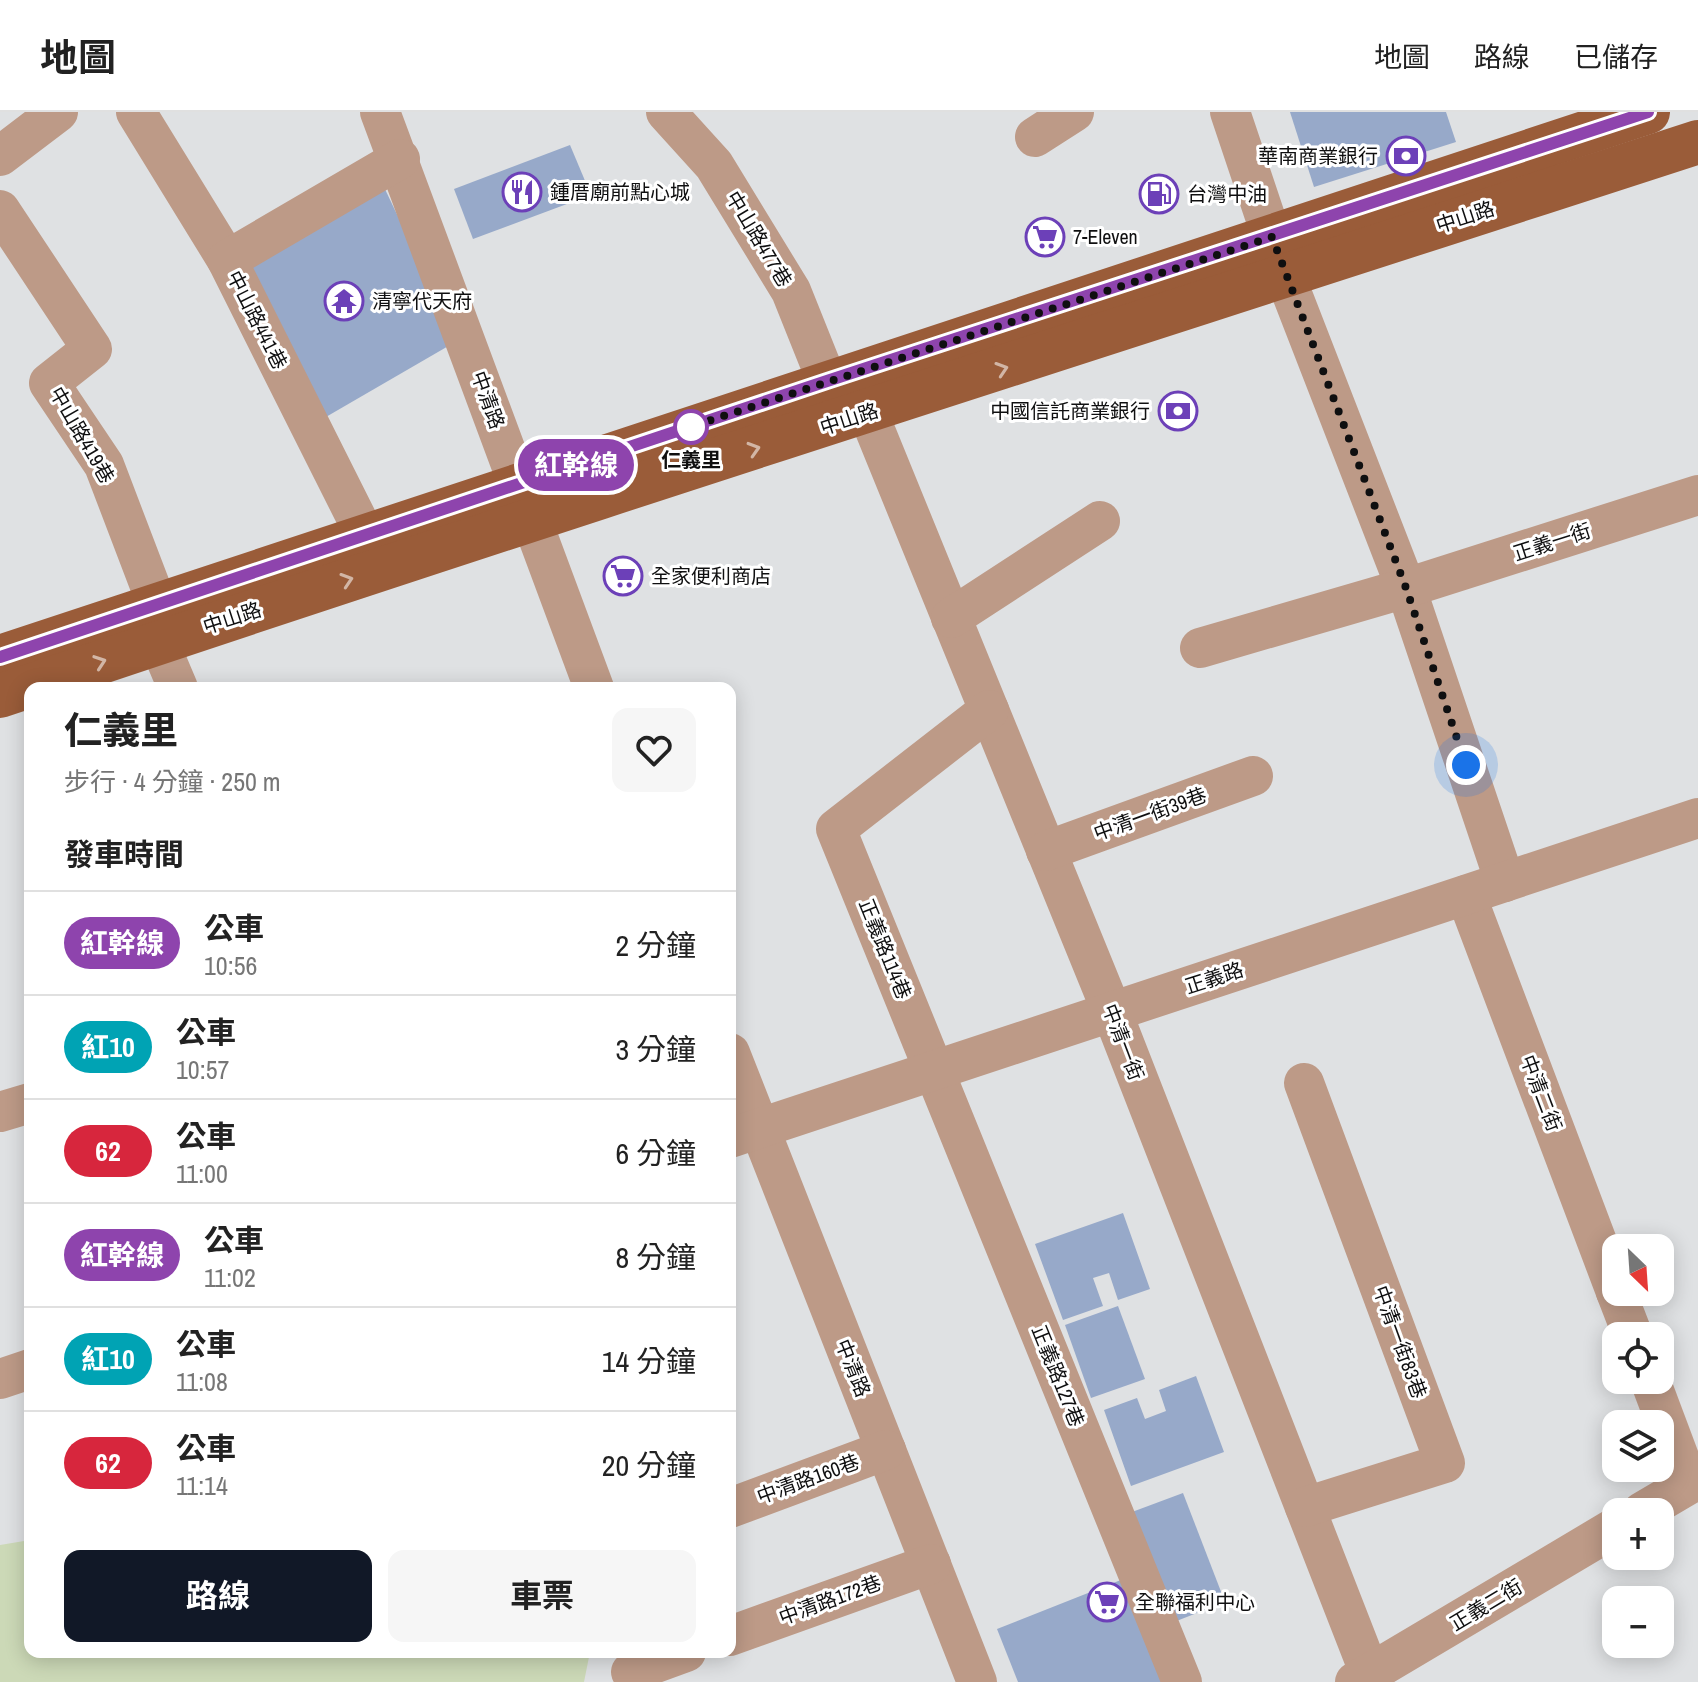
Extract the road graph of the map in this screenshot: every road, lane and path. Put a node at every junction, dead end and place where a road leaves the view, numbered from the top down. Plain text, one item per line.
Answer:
1 (58, 112) edge
2 (136, 112) edge
3 (380, 112) edge
4 (666, 112) edge
5 (1074, 112) edge
6 (1230, 112) edge
7 (1648, 112) edge
8 (1035, 137) dead end
9 (1698, 142) edge
10 (0, 156) edge
11 (400, 159) junction
12 (0, 210) edge
13 (1278, 257) junction
14 (227, 260) junction
15 (827, 381) junction
16 (868, 413) junction
17 (1698, 495) edge
18 (525, 502) junction
19 (1100, 521) dead end
20 (365, 535) junction
21 (1406, 588) junction
22 (951, 618) junction
23 (158, 623) junction
24 (1200, 648) dead end
25 (0, 657) edge
26 (30, 682) edge
27 (176, 682) edge
28 (592, 682) edge
29 (24, 685) edge
30 (0, 696) edge
31 (989, 710) junction
32 (1253, 776) dead end
33 (1698, 818) edge
34 (1046, 851) junction
35 (1505, 882) junction
36 (1466, 895) junction
37 (1112, 1012) junction
38 (935, 1070) junction
39 (1304, 1083) dead end
40 (736, 1087) edge
41 (24, 1105) edge
42 (0, 1112) edge
43 (744, 1133) edge
44 (1602, 1255) edge
45 (24, 1371) edge
46 (0, 1379) edge
47 (1656, 1394) edge
48 (886, 1450) junction
49 (1694, 1481) edge
50 (1665, 1498) edge
51 (736, 1506) edge
52 (1305, 1507) junction
53 (1602, 1535) edge
54 (931, 1564) junction
55 (736, 1634) edge
56 (670, 1658) edge
57 (631, 1672) dead end
58 (1362, 1678) edge
59 (977, 1682) edge
60 (1182, 1682) edge

1 - 10 street
2 - 14 street, 中山路441巷
3 - 11 street, 中清路
4 - 15 street, 中山路477巷
5 - 8 street
6 - 13 street
7 - 13 main road, 中山路
9 - 13 main road, 中山路
11 - 14 street
11 - 18 street, 中清路
12 - 23 street, 中山路419巷
13 - 15 main road, 中山路
16 -> 13 main road, 中山路
13 - 21 street
14 - 20 street, 中山路441巷
15 - 18 main road, 中山路
18 -> 16 main road, 中山路
16 - 22 street, 中清一街
17 - 21 street, 正義一街
18 - 20 main road, 中山路
23 -> 18 main road, 中山路
18 - 28 street, 中清路
19 - 22 street
20 - 23 main road, 中山路
21 - 24 street, 正義一街
21 - 35 street
22 - 31 street, 中清一街
23 - 25 main road, 中山路
26 -> 23 main road, 中山路
23 - 27 street
30 -> 29 main road, 中山路
31 - 34 street, 中清一街
31 - 38 street, 正義路114巷
32 - 34 street, 中清一街39巷
33 - 35 street, 正義路
34 - 37 street, 中清一街
35 - 36 street, 正義路
36 - 37 street, 正義路
36 - 44 street, 中清二街
37 - 38 street, 正義路
37 - 52 street, 中清一街
38 - 43 street, 正義路
38 - 60 street, 正義路127巷
39 - 52 street, 中清一街83巷
40 - 43 street, 中清路
41 - 42 street
43 - 48 street, 中清路
45 - 46 street
47 - 49 street
48 - 51 street, 中清路160巷
48 - 54 street, 中清路
49 - 50 street
52 - 58 street, 中清一街
53 - 58 street, 正義二街
54 - 55 street, 中清路172巷
54 - 59 street, 中清路
56 - 57 street

